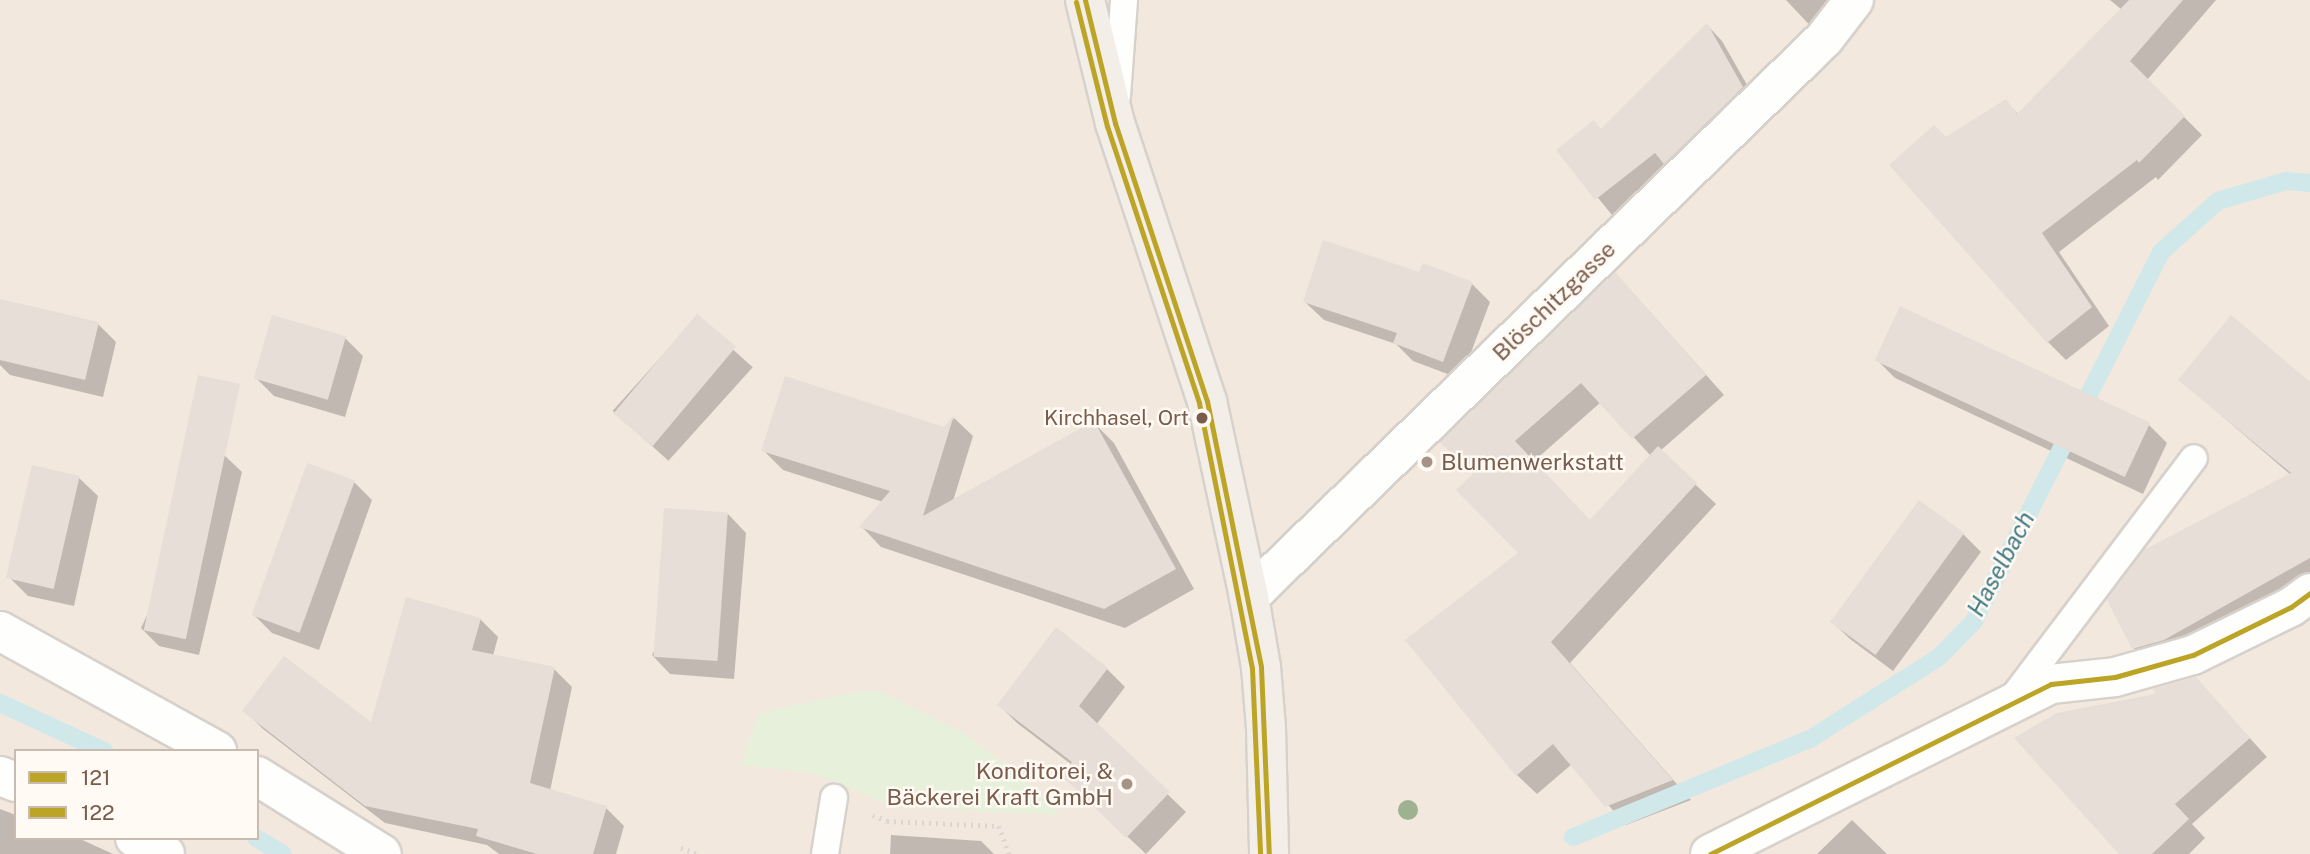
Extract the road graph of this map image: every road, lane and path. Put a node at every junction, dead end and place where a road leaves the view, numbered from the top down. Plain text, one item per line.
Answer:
1 (1085, 0) edge
2 (1124, 0) edge
3 (1854, 0) edge
4 (1115, 123) junction
5 (2194, 458) dead end
6 (2310, 593) edge
7 (1250, 597) junction
8 (0, 631) edge
9 (2006, 706) junction
10 (213, 749) edge
11 (259, 777) edge
12 (834, 798) joint
13 (139, 840) edge
14 (681, 848) dead end
15 (165, 854) edge
16 (382, 854) edge
17 (698, 854) edge
18 (825, 854) edge
19 (1009, 854) edge
20 (1269, 854) edge
21 (1710, 854) edge

1 - 4 main road
2 - 4 lane
3 - 7 street, Blöschitzgasse
4 - 7 main road
5 - 9 lane
6 - 9 street
7 - 20 main road
8 - 10 street
9 - 21 street
11 - 16 street
12 - 18 lane
12 - 19 path
13 - 15 street
14 - 17 path

